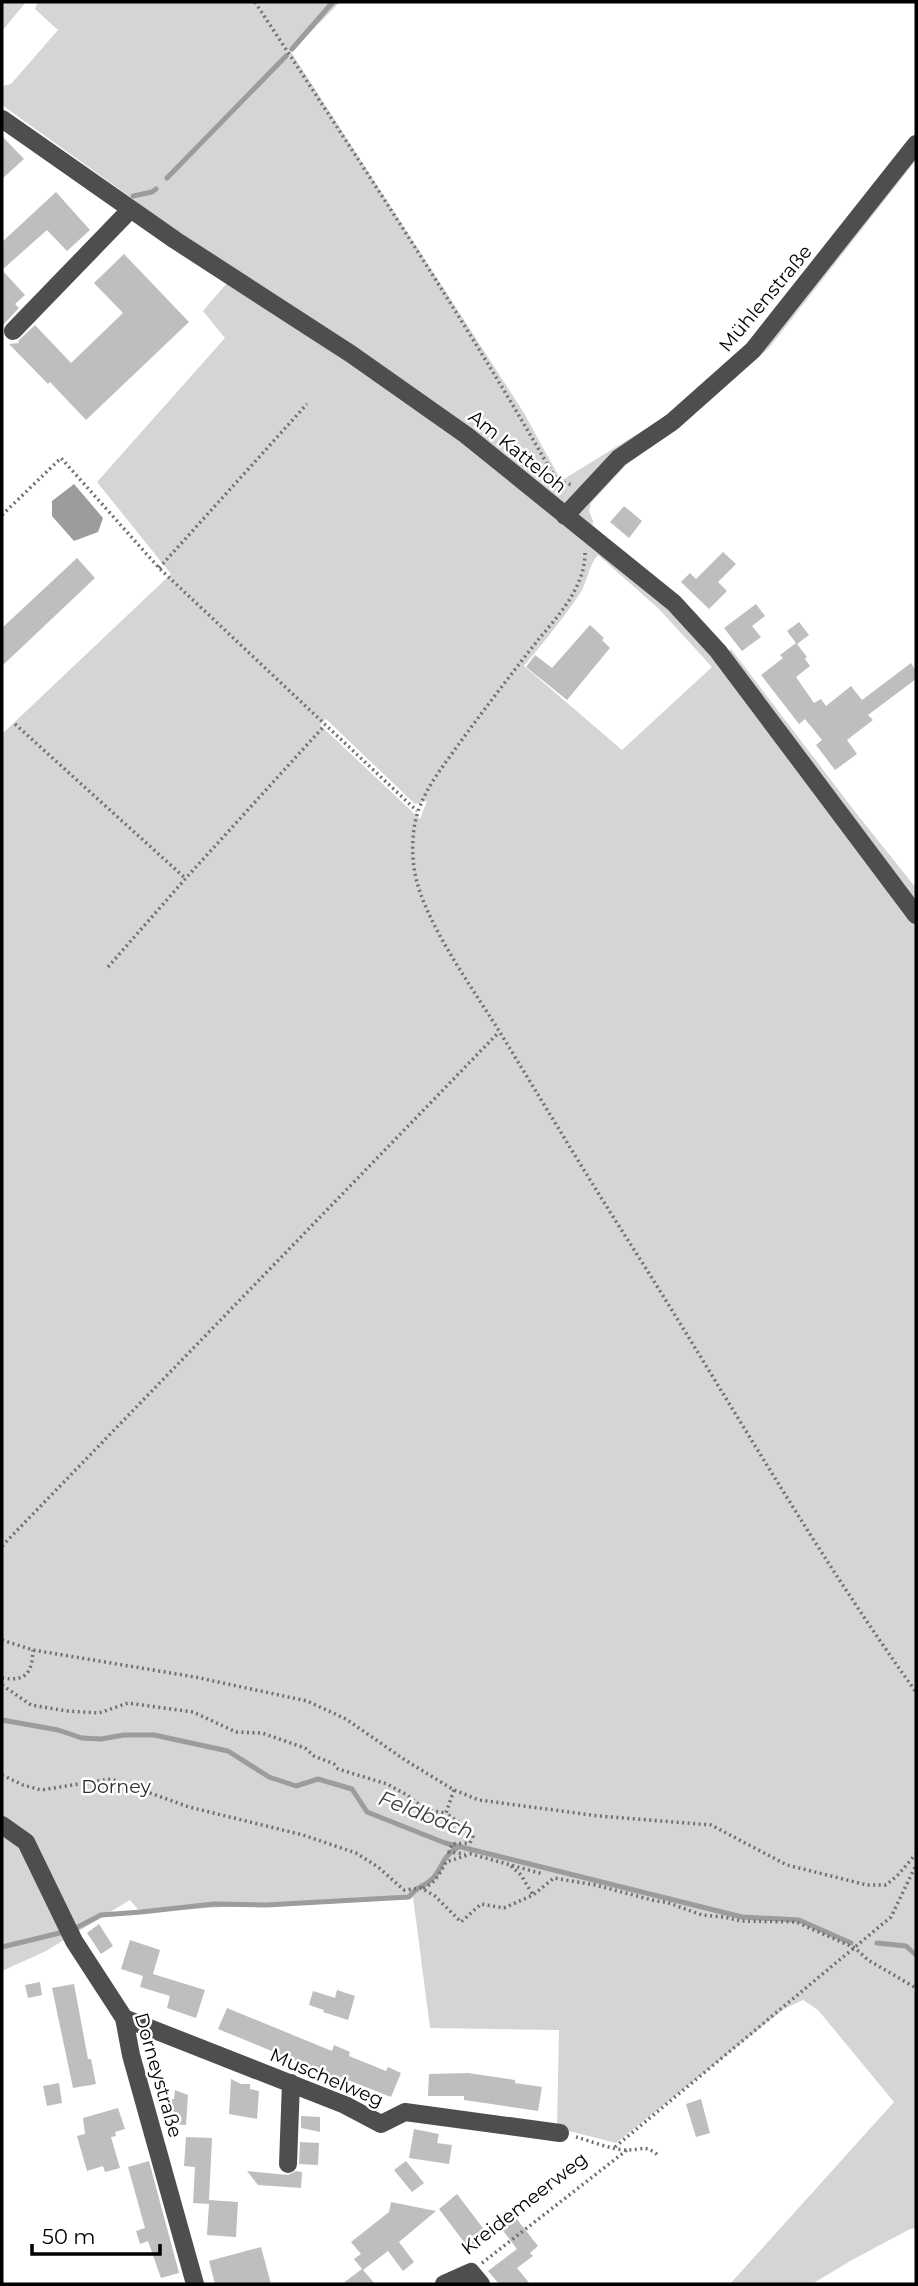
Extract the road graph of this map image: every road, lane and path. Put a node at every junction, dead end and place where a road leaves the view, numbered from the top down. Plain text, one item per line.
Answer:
1 (255, 2) edge
2 (2, 119) edge
3 (916, 145) edge
4 (131, 209) junction
5 (13, 331) dead end
6 (307, 404) dead end
7 (591, 490) junction
8 (2, 515) edge
9 (565, 516) junction
10 (585, 544) dead end
11 (159, 568) junction
12 (15, 724) dead end
13 (326, 725) junction
14 (417, 811) junction
15 (186, 878) junction
16 (916, 915) edge
17 (108, 967) dead end
18 (499, 1031) junction
19 (2, 1546) edge
20 (2, 1640) edge
21 (33, 1650) junction
22 (2, 1678) edge
23 (2, 1685) edge
24 (916, 1692) edge
25 (2, 1775) edge
26 (454, 1790) junction
27 (446, 1814) junction
28 (2, 1825) edge
29 (471, 1854) junction
30 (916, 1854) edge
31 (509, 1864) junction
32 (916, 1865) edge
33 (544, 1874) dead end
34 (421, 1888) junction
35 (533, 1895) junction
36 (855, 1948) junction
37 (916, 1988) edge
38 (124, 2018) junction
39 (291, 2083) junction
40 (560, 2133) joint
41 (615, 2147) junction
42 (626, 2150) junction
43 (659, 2156) dead end
44 (288, 2164) dead end
45 (476, 2278) edge
46 (195, 2284) edge
47 (444, 2284) edge

1 - 7 path
2 - 4 street, Am Katteloh
3 - 7 street, Mühlenstraße
4 - 5 street
4 - 9 street, Am Katteloh
6 - 11 path
7 - 9 street, Mühlenstraße
8 - 11 path
9 - 16 street, Am Katteloh
10 - 14 path
11 - 13 path
12 - 15 path
13 - 14 path
13 - 15 path
14 - 18 path
15 - 17 path
18 - 19 path
18 - 24 path
20 - 21 path
21 - 22 path
21 - 26 path
23 - 27 path
25 - 34 path
26 - 27 path
26 - 30 path
27 - 29 path
28 - 38 street, Dorneystraße
29 - 31 path
29 - 34 path
31 - 33 path
31 - 35 path
32 - 36 path
34 - 35 path
35 - 36 path
36 - 37 path
36 - 41 path
38 - 39 street, Muschelweg
38 - 46 street, Dorneystraße
39 - 40 street, Muschelweg
39 - 44 street
40 - 41 path
41 - 42 path
42 - 43 path
42 - 45 path, Kreidemeerweg
45 - 47 street, Kreidemeerweg

